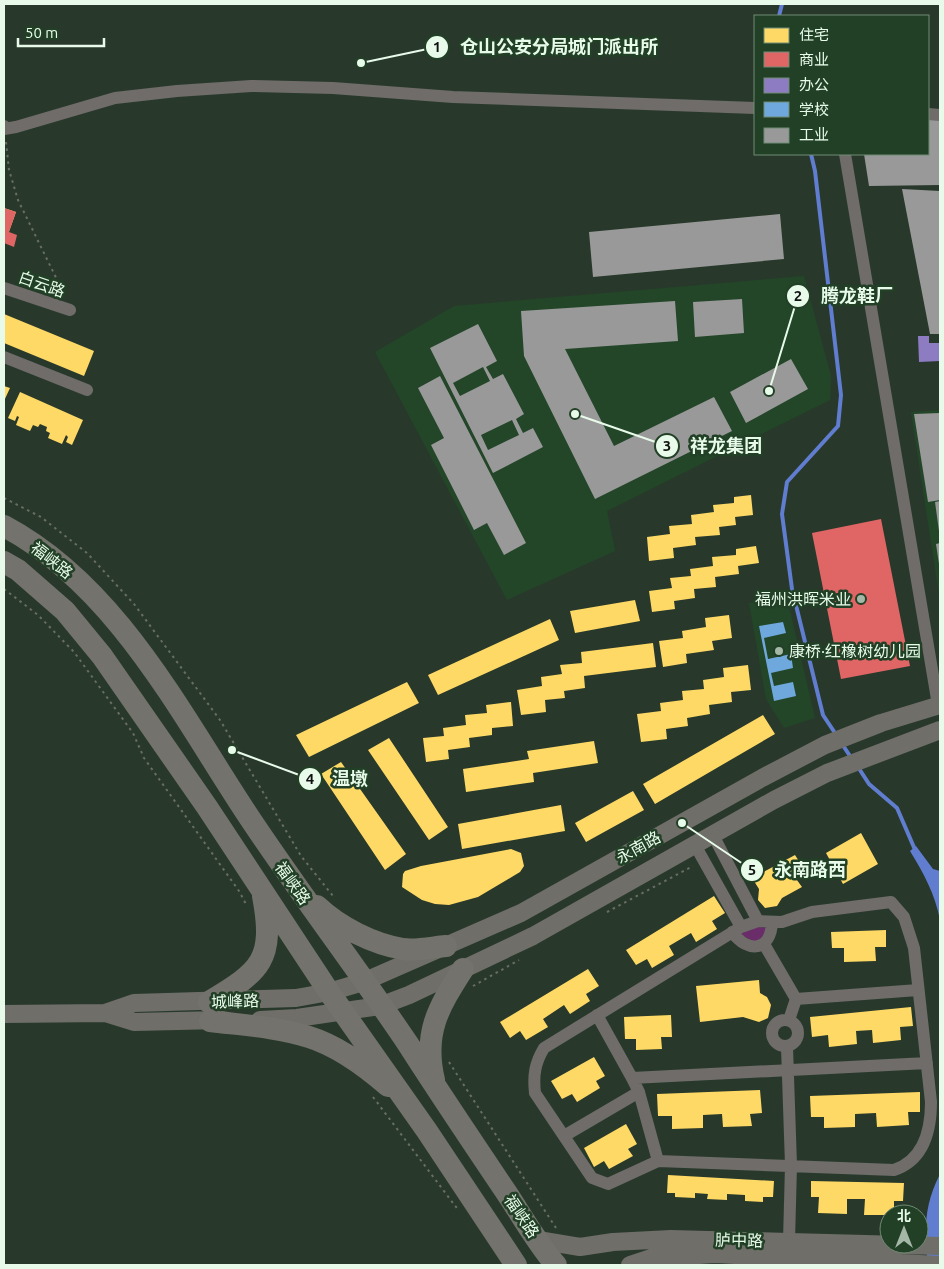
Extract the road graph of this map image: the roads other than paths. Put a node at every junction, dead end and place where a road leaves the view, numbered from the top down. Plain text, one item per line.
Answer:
1 (754, 108) edge
2 (4, 128) edge
3 (845, 155) edge
4 (4, 288) edge
5 (70, 310) road end
6 (4, 356) edge
7 (87, 390) dead end
8 (4, 526) edge
9 (4, 562) edge
10 (939, 709) edge
11 (940, 730) edge
12 (713, 835) junction
13 (695, 845) junction
14 (272, 852) junction
15 (247, 868) junction
16 (294, 885) junction
17 (262, 890) junction
18 (758, 921) junction
19 (772, 922) junction
20 (736, 930) junction
21 (764, 944) junction
22 (446, 946) junction
23 (468, 978) junction
24 (363, 982) junction
25 (918, 990) junction
26 (329, 992) junction
27 (796, 998) junction
28 (250, 1000) junction
29 (380, 1006) junction
30 (209, 1011) junction
31 (344, 1012) junction
32 (4, 1014) edge
33 (597, 1015) junction
34 (251, 1020) junction
35 (789, 1020) junction
36 (787, 1047) junction
37 (927, 1063) junction
38 (788, 1070) junction
39 (632, 1078) junction
40 (436, 1088) junction
41 (639, 1092) junction
42 (406, 1102) junction
43 (454, 1114) junction
44 (427, 1131) junction
45 (564, 1136) junction
46 (658, 1161) junction
47 (791, 1165) junction
48 (538, 1240) junction
49 (789, 1241) junction
50 (940, 1246) edge
51 (516, 1265) edge
52 (556, 1265) edge
53 (630, 1265) edge
54 (922, 1265) edge
55 (940, 1265) edge

1 - 2 street
3 - 10 street
4 - 5 street, 白云路
6 - 7 street
8 - 14 highway, 福峡路
9 - 15 highway, 福峡路
10 - 22 main road, 永南路
11 - 12 main road, 城峰路
12 - 13 main road, 城峰路
12 - 18 street
13 - 20 street
13 - 23 main road, 城峰路
14 - 15 highway
14 - 16 highway, 福峡路
15 - 17 highway, 福峡路
16 - 22 highway
16 - 24 highway, 福峡路
17 - 26 highway, 福峡路
17 - 30 highway
18 - 19 street
18 - 20 street
19 - 21 street
19 - 25 street
20 - 21 street
20 - 33 street
21 - 27 street
22 - 24 main road, 永南路
23 - 29 main road, 城峰路
23 - 40 highway
24 - 26 main road, 城峰路
24 - 29 highway, 福峡路
25 - 27 street
25 - 37 street
26 - 28 main road, 城峰路
26 - 31 highway, 福峡路
27 - 35 street
28 - 30 main road, 城峰路
28 - 34 main road
29 - 31 main road, 城峰路
29 - 40 highway, 福峡路
30 - 32 main road, 城峰路
30 - 34 main road, 城峰路
30 - 42 highway
31 - 34 main road, 城峰路
31 - 42 highway, 福峡路
33 - 39 street
33 - 45 street
35 - 36 street
35 - 36 street
36 - 38 street
37 - 38 street
37 - 47 street
38 - 39 street
38 - 47 street
39 - 41 street
40 - 43 highway, 福峡路
41 - 45 street
41 - 46 street
42 - 44 highway, 福峡路
43 - 44 highway
43 - 48 highway, 福峡路
44 - 51 highway, 福峡路
45 - 46 street
46 - 47 street
47 - 49 street
48 - 49 main road, 胪中路
48 - 52 highway, 福峡路
49 - 50 main road, 胪中路
53 - 54 main road, 胪中路
54 - 55 main road, 胪中路

